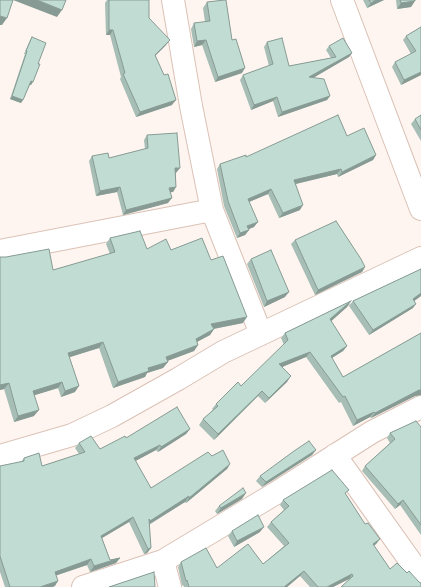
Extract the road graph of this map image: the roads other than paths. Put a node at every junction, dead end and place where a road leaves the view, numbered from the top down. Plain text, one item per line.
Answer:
1 (173, 0) edge
2 (342, 0) edge
3 (421, 209) edge
4 (212, 210) junction
5 (0, 251) edge
6 (421, 258) edge
7 (261, 334) junction
8 (421, 407) edge
9 (335, 455) junction
10 (0, 456) edge
11 (163, 561) junction
12 (421, 576) edge
13 (83, 587) edge
14 (170, 587) edge

1 - 4 street
2 - 3 street
4 - 5 street
4 - 7 street
6 - 7 street
7 - 10 street
8 - 9 street
9 - 11 street
9 - 12 street
11 - 13 street
11 - 14 street

